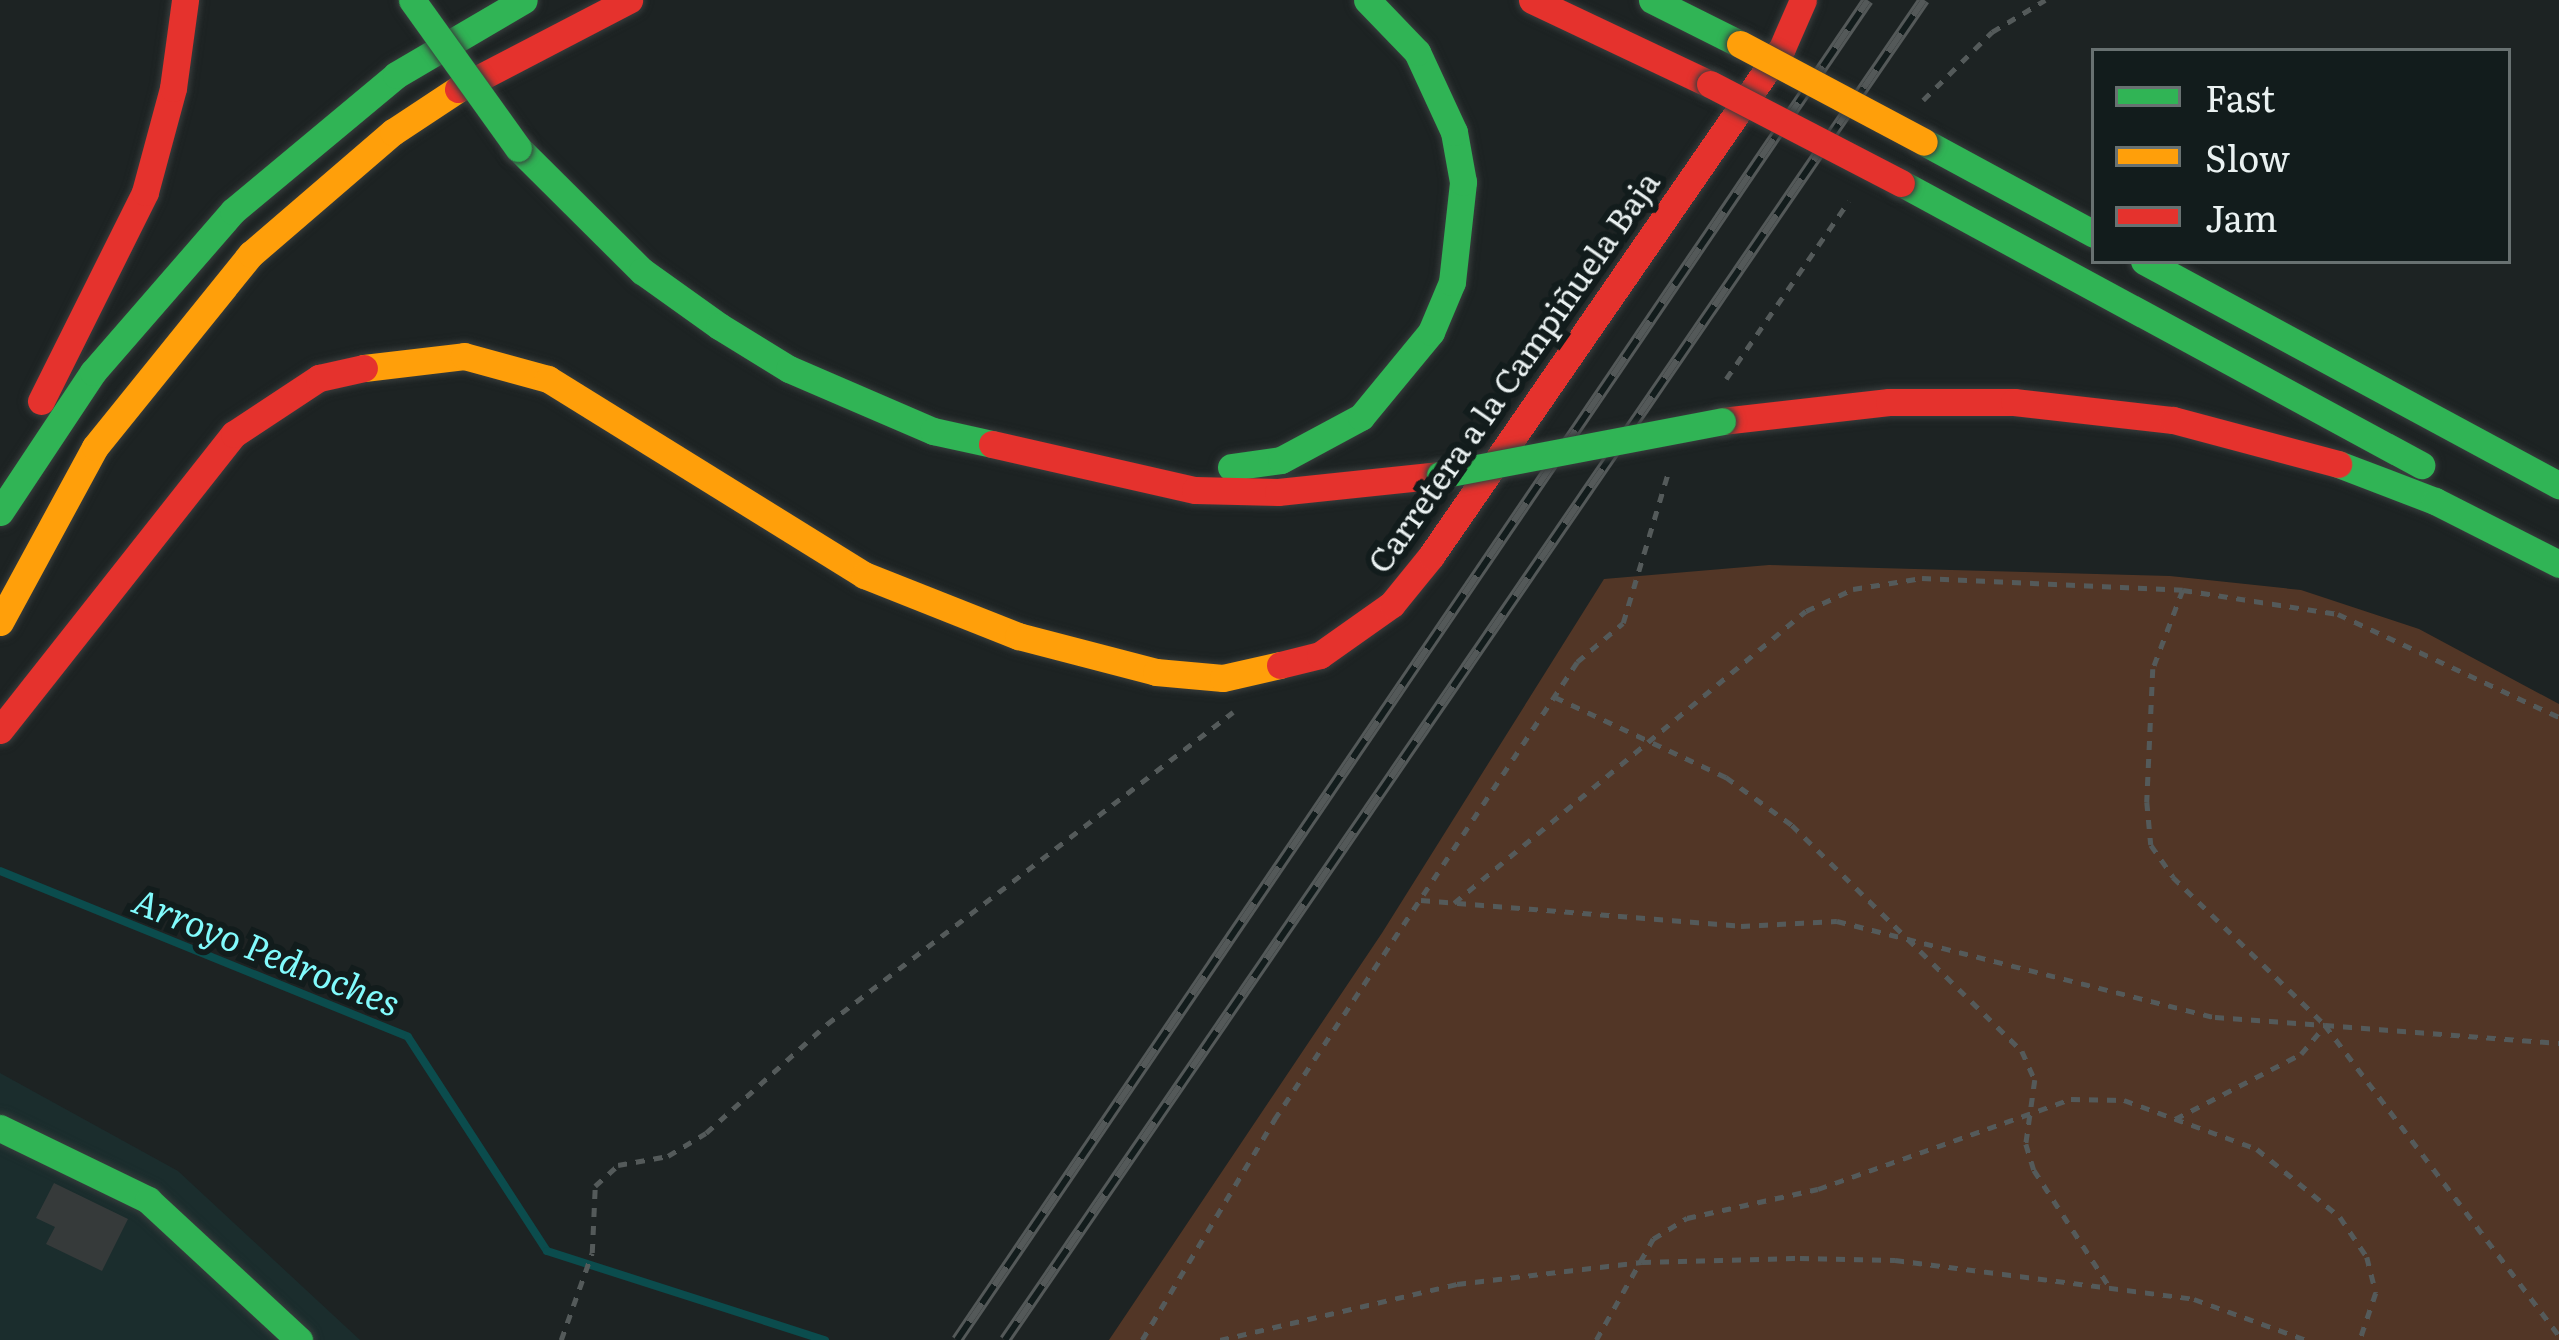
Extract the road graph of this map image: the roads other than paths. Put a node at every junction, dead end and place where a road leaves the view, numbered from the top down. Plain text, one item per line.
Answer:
1 (185, 0) edge
2 (412, 0) edge
3 (524, 0) edge
4 (628, 0) edge
5 (1367, 0) edge
6 (1532, 0) edge
7 (1652, 0) edge
8 (1802, 0) edge
9 (2091, 232) edge
10 (2150, 264) edge
11 (128, 338) junction
12 (95, 447) junction
13 (1084, 469) junction
14 (0, 475) edge
15 (2559, 485) edge
16 (0, 512) edge
17 (2559, 541) edge
18 (0, 545) edge
19 (2559, 564) edge
20 (0, 587) edge
21 (0, 622) edge
22 (0, 730) edge
23 (0, 1128) edge
24 (299, 1340) edge

1 - 14 main road
2 - 13 main road, bridge
3 - 11 main road
4 - 12 main road
5 - 13 main road
6 - 17 main road, bridge
7 - 9 main road, bridge
8 - 22 main road, Carretera a la Campiñuela Baja
10 - 15 main road
11 - 16 main road
11 - 18 main road
12 - 20 main road
12 - 21 main road
13 - 19 main road, bridge
23 - 24 main road

